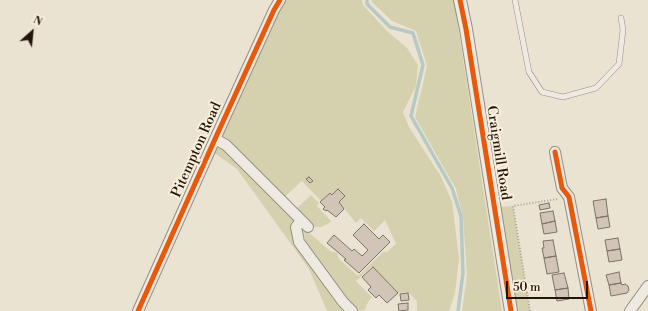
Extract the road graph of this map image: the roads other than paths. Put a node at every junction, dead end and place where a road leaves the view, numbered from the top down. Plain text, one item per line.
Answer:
1 (280, 0) edge
2 (460, 0) edge
3 (515, 0) edge
4 (621, 18) dead end
5 (215, 139) junction
6 (555, 152) dead end
7 (648, 286) edge
8 (138, 311) edge
9 (352, 311) edge
10 (511, 311) edge
11 (591, 311) edge
12 (630, 311) edge

1 - 5 street, Pitempton Road
2 - 10 street, Craigmill Road
3 - 4 lane
5 - 8 street, Pitempton Road
5 - 9 street, Pitempton Road
6 - 11 street
7 - 12 street

